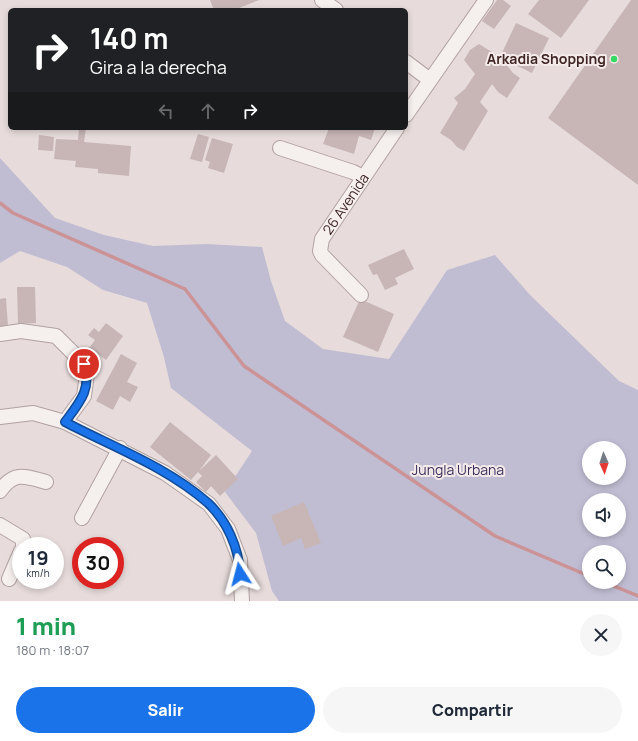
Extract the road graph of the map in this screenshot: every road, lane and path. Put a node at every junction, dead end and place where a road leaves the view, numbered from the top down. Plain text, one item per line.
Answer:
1 (322, 0) edge
2 (486, 0) edge
3 (333, 8) edge
4 (408, 64) edge
5 (430, 80) junction
6 (408, 112) edge
7 (396, 130) edge
8 (280, 148) dead end
9 (363, 178) junction
10 (361, 295) dead end
11 (0, 334) edge
12 (0, 417) edge
13 (65, 422) junction
14 (120, 448) junction
15 (46, 482) dead end
16 (0, 491) edge
17 (82, 518) dead end
18 (0, 525) edge
19 (20, 537) edge
20 (12, 572) edge
21 (9, 579) dead end
22 (242, 601) edge

1 - 3 street
2 - 5 street
4 - 5 street
5 - 6 street
7 - 9 street, 26 Avenida
8 - 9 street
9 - 10 street, 26 Avenida
11 - 13 street
12 - 13 street
13 - 14 street
14 - 17 street
14 - 22 street
15 - 16 street
18 - 19 street
20 - 21 street

